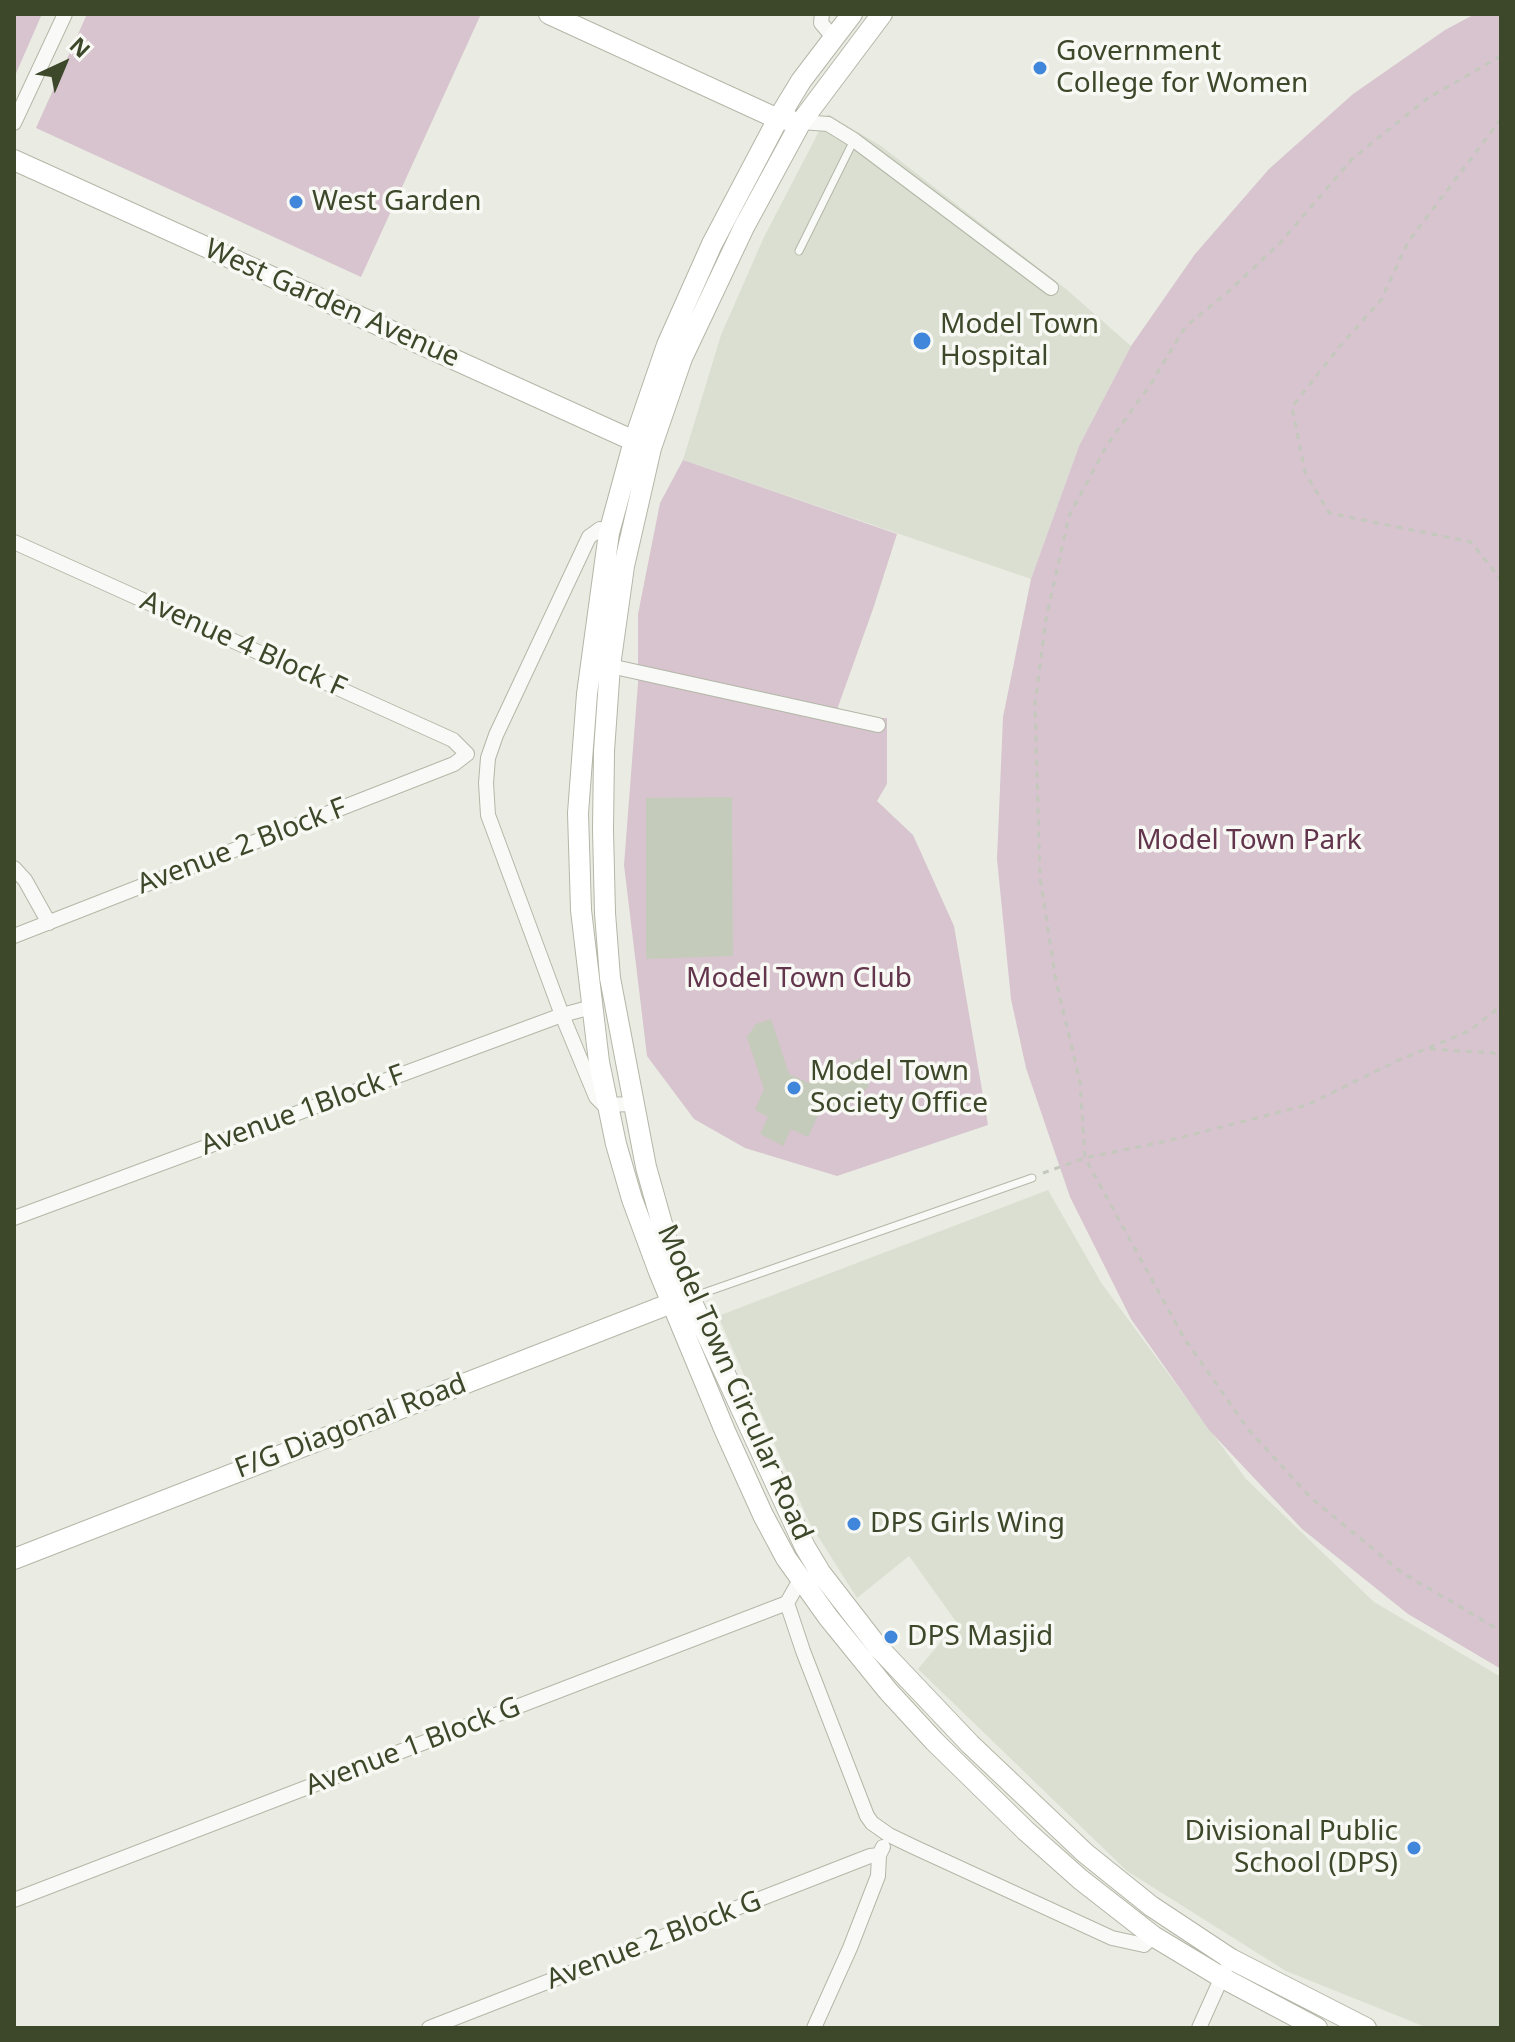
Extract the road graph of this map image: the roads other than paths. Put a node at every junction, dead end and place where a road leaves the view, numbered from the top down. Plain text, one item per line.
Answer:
1 (65, 14) edge
2 (549, 14) edge
3 (822, 14) edge
4 (852, 14) edge
5 (882, 14) edge
6 (833, 37) junction
7 (778, 119) junction
8 (801, 122) junction
9 (14, 123) edge
10 (854, 140) junction
11 (14, 160) edge
12 (799, 251) dead end
13 (1051, 288) dead end
14 (642, 444) junction
15 (609, 533) junction
16 (14, 542) edge
17 (610, 666) junction
18 (878, 725) dead end
19 (467, 754) junction
20 (488, 758) junction
21 (14, 868) edge
22 (49, 923) junction
23 (14, 936) edge
24 (592, 1007) junction
25 (562, 1015) junction
26 (632, 1104) junction
27 (608, 1105) junction
28 (1032, 1178) road end
29 (14, 1218) edge
30 (681, 1300) junction
31 (14, 1559) edge
32 (811, 1577) junction
33 (787, 1603) junction
34 (889, 1835) junction
35 (879, 1855) junction
36 (14, 1900) edge
37 (1153, 1936) junction
38 (1226, 1968) junction
39 (456, 2023) edge
40 (429, 2028) edge
41 (814, 2028) edge
42 (1199, 2028) edge
43 (1317, 2028) edge
44 (1366, 2028) edge

1 - 9 street
2 - 7 main road
3 - 6 street
4 - 6 main road, Model Town Circular Road
5 - 8 main road, Model Town Circular Road
6 - 7 main road, Model Town Circular Road
7 - 8 main road
7 - 14 main road, Model Town Circular Road
8 - 10 street
8 - 14 main road, Model Town Circular Road
10 - 12 lane
10 - 13 street
11 - 14 main road, West Garden Avenue
14 - 15 main road, Model Town Circular Road
14 - 17 main road, Model Town Circular Road
15 - 20 street
15 - 24 main road, Model Town Circular Road
16 - 19 street, Avenue 4 Block F
17 - 18 street
17 - 26 main road, Model Town Circular Road
19 - 20 street
19 - 22 street, Avenue 2 Block F
20 - 25 street
21 - 22 street
22 - 23 street, Avenue 2 Block F
24 - 25 street, Avenue 1Block F
24 - 27 main road, Model Town Circular Road
25 - 27 street
25 - 29 street, Avenue 1Block F
26 - 27 street
26 - 30 main road, Model Town Circular Road
27 - 30 main road, Model Town Circular Road
28 - 30 lane
30 - 31 main road, F/G Diagonal Road
30 - 32 main road, Model Town Circular Road
32 - 33 street
32 - 37 main road, Model Town Circular Road
32 - 38 main road, Model Town Circular Road
33 - 34 street
33 - 36 street, Avenue 1 Block G
34 - 35 street
34 - 37 street
35 - 39 street, Avenue 2 Block G
35 - 41 street
37 - 38 main road, Model Town Circular Road
38 - 42 street
38 - 43 main road, Model Town Circular Road
38 - 44 main road, Model Town Circular Road
39 - 40 street, Avenue 2 Block G

